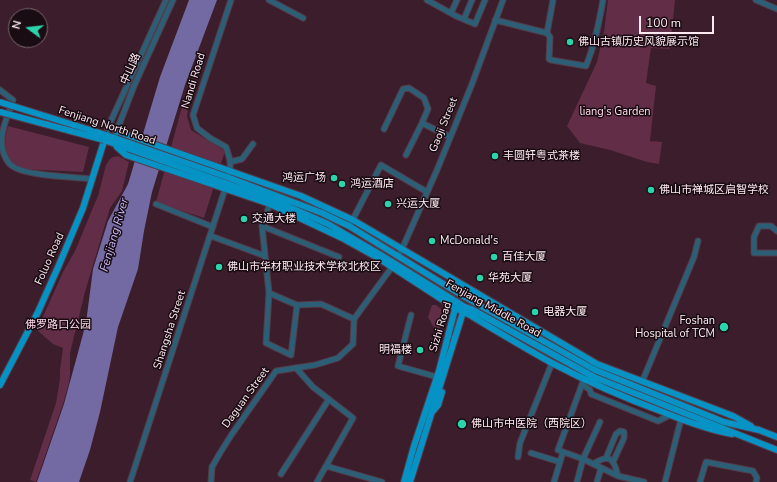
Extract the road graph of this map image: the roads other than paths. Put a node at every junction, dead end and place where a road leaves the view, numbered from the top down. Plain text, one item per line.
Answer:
1 (166, 0) edge
2 (173, 0) edge
3 (231, 0) edge
4 (269, 0) edge
5 (428, 0) edge
6 (440, 0) edge
7 (457, 0) edge
8 (472, 0) edge
9 (485, 0) edge
10 (503, 0) edge
11 (553, 0) edge
12 (602, 0) edge
13 (756, 0) edge
14 (437, 6) junction
15 (777, 9) edge
16 (451, 13) junction
17 (303, 18) dead end
18 (464, 19) junction
19 (495, 20) junction
20 (547, 33) junction
21 (0, 90) edge
22 (0, 102) edge
23 (0, 112) edge
24 (422, 124) junction
25 (384, 129) dead end
26 (116, 131) junction
27 (106, 134) junction
28 (450, 137) junction
29 (114, 141) junction
30 (253, 144) dead end
31 (406, 155) dead end
32 (230, 162) junction
33 (230, 171) junction
34 (206, 176) junction
35 (92, 179) junction
36 (226, 183) junction
37 (427, 192) junction
38 (156, 204) dead end
39 (270, 204) junction
40 (353, 220) junction
41 (262, 226) junction
42 (349, 226) junction
43 (214, 227) junction
44 (777, 231) edge
45 (211, 236) junction
46 (698, 241) dead end
47 (402, 249) junction
48 (777, 253) edge
49 (265, 256) junction
50 (398, 256) junction
51 (339, 257) dead end
52 (392, 267) junction
53 (269, 293) junction
54 (463, 296) junction
55 (297, 305) junction
56 (456, 305) junction
57 (467, 310) junction
58 (411, 315) dead end
59 (354, 318) junction
60 (552, 362) junction
61 (296, 368) junction
62 (437, 377) junction
63 (583, 382) junction
64 (642, 382) junction
65 (0, 385) edge
66 (329, 399) junction
67 (670, 415) junction
68 (681, 419) junction
69 (600, 422) dead end
70 (759, 430) junction
71 (744, 436) junction
72 (777, 437) edge
73 (777, 450) edge
74 (563, 452) junction
75 (531, 453) dead end
76 (518, 457) dead end
77 (606, 458) junction
78 (583, 459) junction
79 (560, 462) junction
80 (613, 462) junction
81 (593, 464) junction
82 (326, 466) junction
83 (601, 468) junction
84 (281, 474) dead end
85 (618, 476) junction
86 (375, 481) edge
87 (130, 482) edge
88 (211, 482) edge
89 (317, 482) edge
90 (382, 482) edge
91 (404, 482) edge
92 (410, 482) edge
93 (554, 482) edge
94 (577, 482) edge
95 (597, 482) edge
96 (644, 482) edge
97 (664, 482) edge
98 (700, 482) edge
99 (756, 482) edge

1 - 27 street, 中山路
2 - 26 street, 中山路
3 - 32 street, Nandi Road
4 - 17 street
5 - 14 street
6 - 14 street
7 - 16 street
8 - 18 street
9 - 18 street
10 - 19 street, Gaoji Street
11 - 20 street
12 - 20 street
13 - 15 street
14 - 16 street
16 - 18 street
19 - 20 street
19 - 28 street, Gaoji Street
21 - 35 street
22 - 27 main road, Fenjiang North Road, bridge
23 - 27 main road, Fenjiang North Road, bridge
24 - 25 street
24 - 28 street
24 - 31 street
26 - 27 street
26 - 29 street, 中山路
26 - 33 main road
27 - 29 main road, Fenjiang North Road
27 - 35 main road, Foluo Road
28 - 37 street, Gaoji Street
29 - 34 main road, Fenjiang North Road
29 - 34 main road
30 - 32 street
32 - 33 street, Nandi Road
33 - 36 street, Nandi Road
33 - 40 main road
34 - 36 main road
34 - 36 main road, Fenjiang Middle Road
35 - 65 main road, Foluo Road
36 - 39 main road
36 - 42 main road, Fenjiang Middle Road
36 - 43 street, Shangsha Street
36 - 56 main road, Fenjiang Middle Road
37 - 40 street
37 - 47 street, Gaoji Street
38 - 43 street
39 - 41 street
39 - 52 main road
40 - 42 street
40 - 47 main road
41 - 49 street
41 - 51 street
42 - 50 main road, Fenjiang Middle Road
43 - 45 street, Shangsha Street
44 - 48 street
45 - 49 street
45 - 87 street, Shangsha Street
46 - 64 street
47 - 50 street, Gaoji Street
47 - 64 main road
49 - 53 street
50 - 54 main road, Fenjiang Middle Road
52 - 56 main road
52 - 59 street
53 - 55 street
53 - 55 street
54 - 56 main road, Sizhi Road
54 - 57 main road, Sizhi Road
54 - 70 main road, Fenjiang Middle Road
55 - 59 street
56 - 57 main road, Fenjiang Middle Road
56 - 62 main road, Sizhi Road
57 - 60 main road
57 - 71 main road, Fenjiang Middle Road
57 - 92 main road
58 - 62 street
59 - 61 street, Daguan Street
60 - 63 main road
60 - 76 street
61 - 66 street
61 - 88 street, Daguan Street
62 - 91 main road, Sizhi Road
63 - 67 main road
63 - 67 street
63 - 74 street
64 - 70 main road
66 - 82 street
66 - 84 street
67 - 68 main road
68 - 71 main road
68 - 97 street
69 - 78 street
70 - 72 main road, Fenjiang Middle Road
71 - 73 main road, Fenjiang Middle Road
74 - 78 street
74 - 79 street
75 - 79 street
77 - 80 street
77 - 80 street
77 - 81 street
78 - 81 street
78 - 94 street
79 - 93 street
80 - 85 street
81 - 83 street
82 - 86 street
82 - 89 street
83 - 85 street
83 - 95 street
85 - 96 street
86 - 90 street
98 - 99 street

